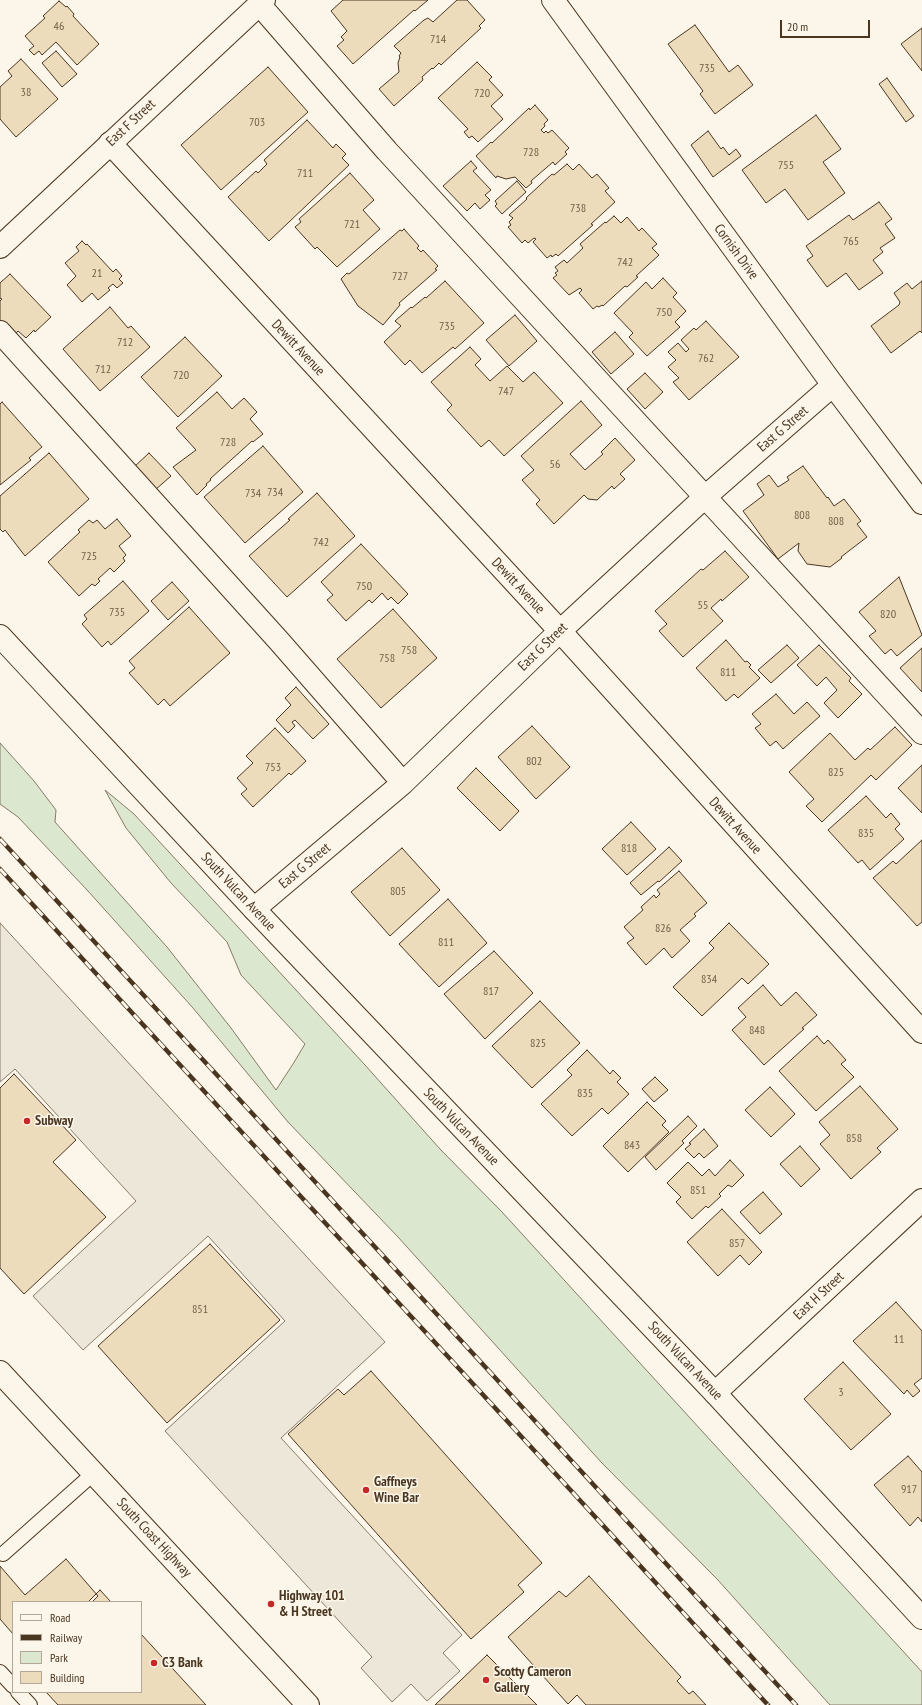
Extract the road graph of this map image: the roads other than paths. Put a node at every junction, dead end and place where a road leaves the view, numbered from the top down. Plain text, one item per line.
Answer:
1 (553, 0) edge
2 (262, 2) edge
3 (110, 143) junction
4 (0, 247) edge
5 (0, 332) edge
6 (833, 385) junction
7 (705, 497) junction
8 (922, 503) edge
9 (560, 631) junction
10 (0, 636) edge
11 (922, 733) edge
12 (403, 783) junction
13 (254, 909) junction
14 (922, 1032) edge
15 (922, 1200) edge
16 (0, 1372) edge
17 (715, 1393) junction
18 (94, 1473) junction
19 (3, 1554) dead end
20 (922, 1618) edge
21 (0, 1672) edge
22 (12, 1685) edge
23 (19, 1693) edge
24 (30, 1705) edge
25 (308, 1705) edge

1 - 6 street, Cornish Drive
2 - 3 street, East F Street
2 - 7 street
3 - 4 street, East F Street
3 - 9 street, Dewitt Avenue
5 - 12 street
6 - 7 street, East G Street
6 - 8 street, Cornish Drive
7 - 9 street, East G Street
7 - 11 street
9 - 12 street, East G Street
9 - 14 street, Dewitt Avenue
10 - 13 street, South Vulcan Avenue
12 - 13 street, East G Street
13 - 17 street, South Vulcan Avenue
15 - 17 street, East H Street
16 - 18 street, South Coast Highway
17 - 20 street, South Vulcan Avenue
18 - 19 lane
18 - 25 street, South Coast Highway
21 - 22 lane
23 - 24 lane

